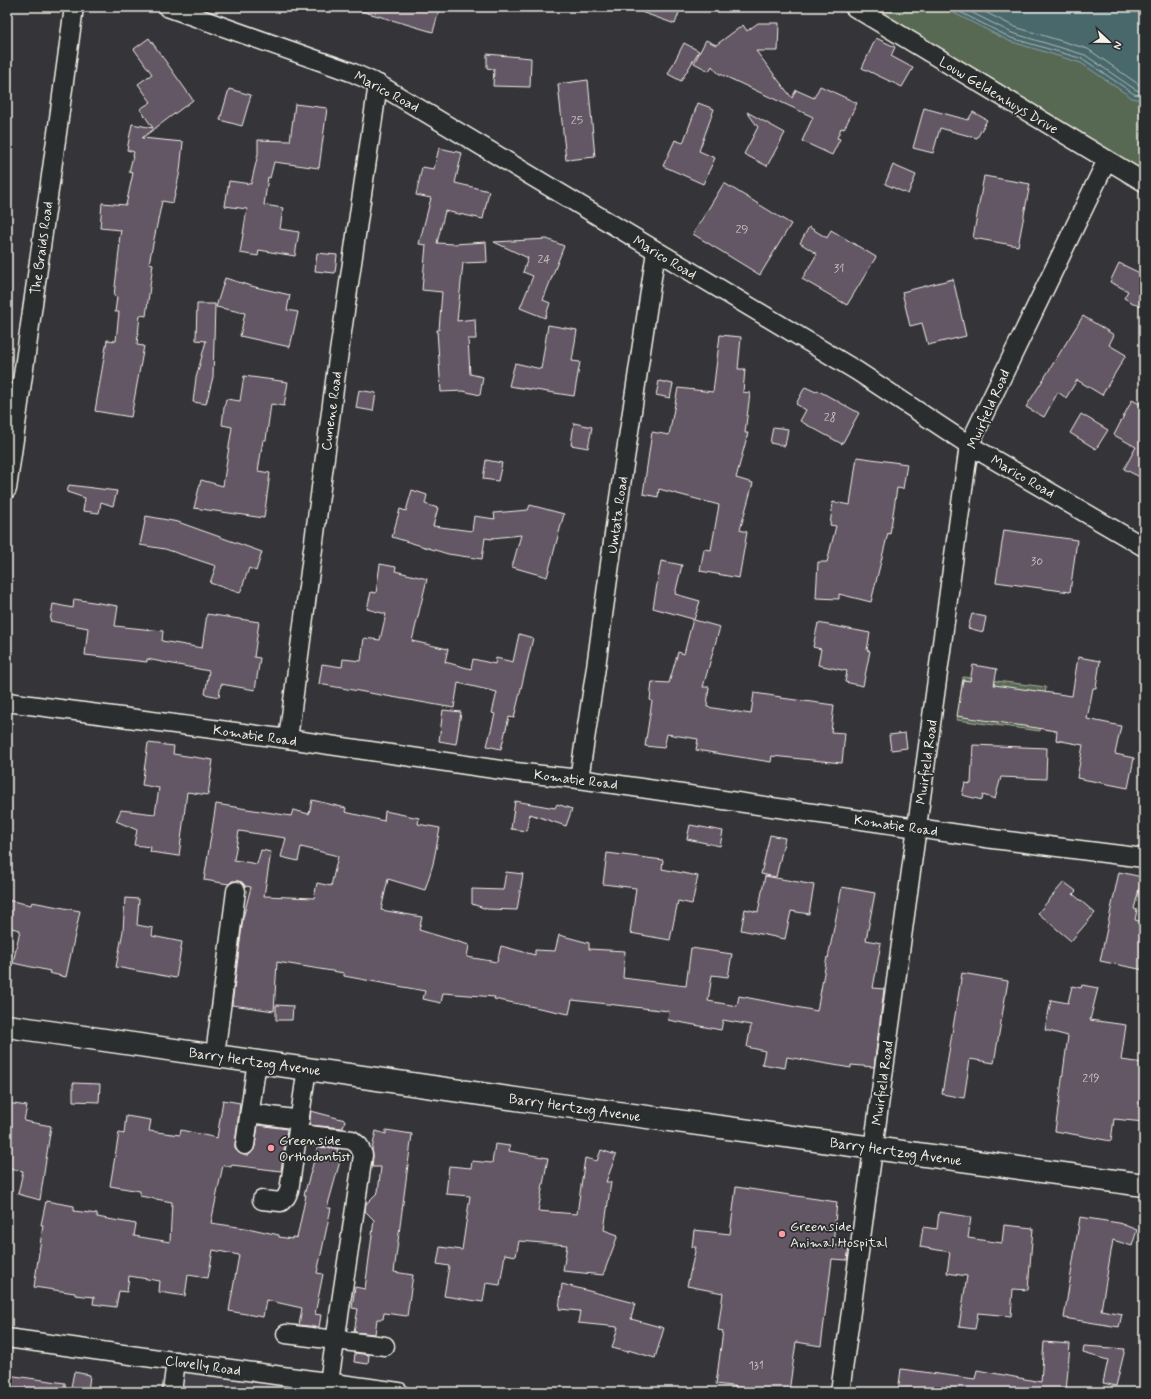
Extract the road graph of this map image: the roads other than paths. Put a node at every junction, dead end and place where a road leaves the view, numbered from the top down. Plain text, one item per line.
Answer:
1 (74, 7) edge
2 (167, 7) edge
3 (854, 7) edge
4 (378, 84) junction
5 (1107, 160) junction
6 (1144, 182) edge
7 (656, 251) junction
8 (969, 445) junction
9 (7, 489) edge
10 (1144, 547) edge
11 (7, 702) edge
12 (288, 739) junction
13 (579, 779) junction
14 (917, 828) junction
15 (1144, 858) edge
16 (236, 891) dead end
17 (7, 1026) edge
18 (215, 1055) junction
19 (257, 1061) junction
20 (307, 1068) junction
21 (250, 1113) junction
22 (304, 1128) junction
23 (245, 1145) dead end
24 (873, 1148) junction
25 (1144, 1185) edge
26 (262, 1200) dead end
27 (286, 1334) dead end
28 (7, 1338) edge
29 (336, 1340) junction
30 (385, 1346) dead end
31 (176, 1361) junction
32 (329, 1382) junction
33 (172, 1392) edge
34 (399, 1392) edge
35 (840, 1392) edge

1 - 9 street, The Braids Road
2 - 4 street, Marico Road
3 - 5 street, Louw Geldenhuys Drive
4 - 7 street, Marico Road
4 - 12 street, Cunene Road
5 - 6 street, Louw Geldenhuys Drive
5 - 8 street, Muirfield Road
7 - 8 street, Marico Road
7 - 13 street, Umtata Road
8 - 10 street, Marico Road
8 - 14 street, Muirfield Road
11 - 12 street, Komatie Road
12 - 13 street, Komatie Road
13 - 14 street, Komatie Road
14 - 15 street, Komatie Road
14 - 24 street, Muirfield Road
16 - 18 street
17 - 18 main road, Barry Hertzog Avenue
18 - 19 main road, Barry Hertzog Avenue
19 - 20 main road, Barry Hertzog Avenue
19 - 21 street
20 - 22 street
20 - 24 main road, Barry Hertzog Avenue
21 - 22 street
21 - 23 street
22 - 26 street
22 - 29 street
24 - 25 main road, Barry Hertzog Avenue
24 - 35 street, Muirfield Road
27 - 29 street
28 - 31 street, Clovelly Road
29 - 30 street
29 - 32 street
31 - 32 street, Clovelly Road
31 - 33 street
32 - 34 street, Clovelly Road

